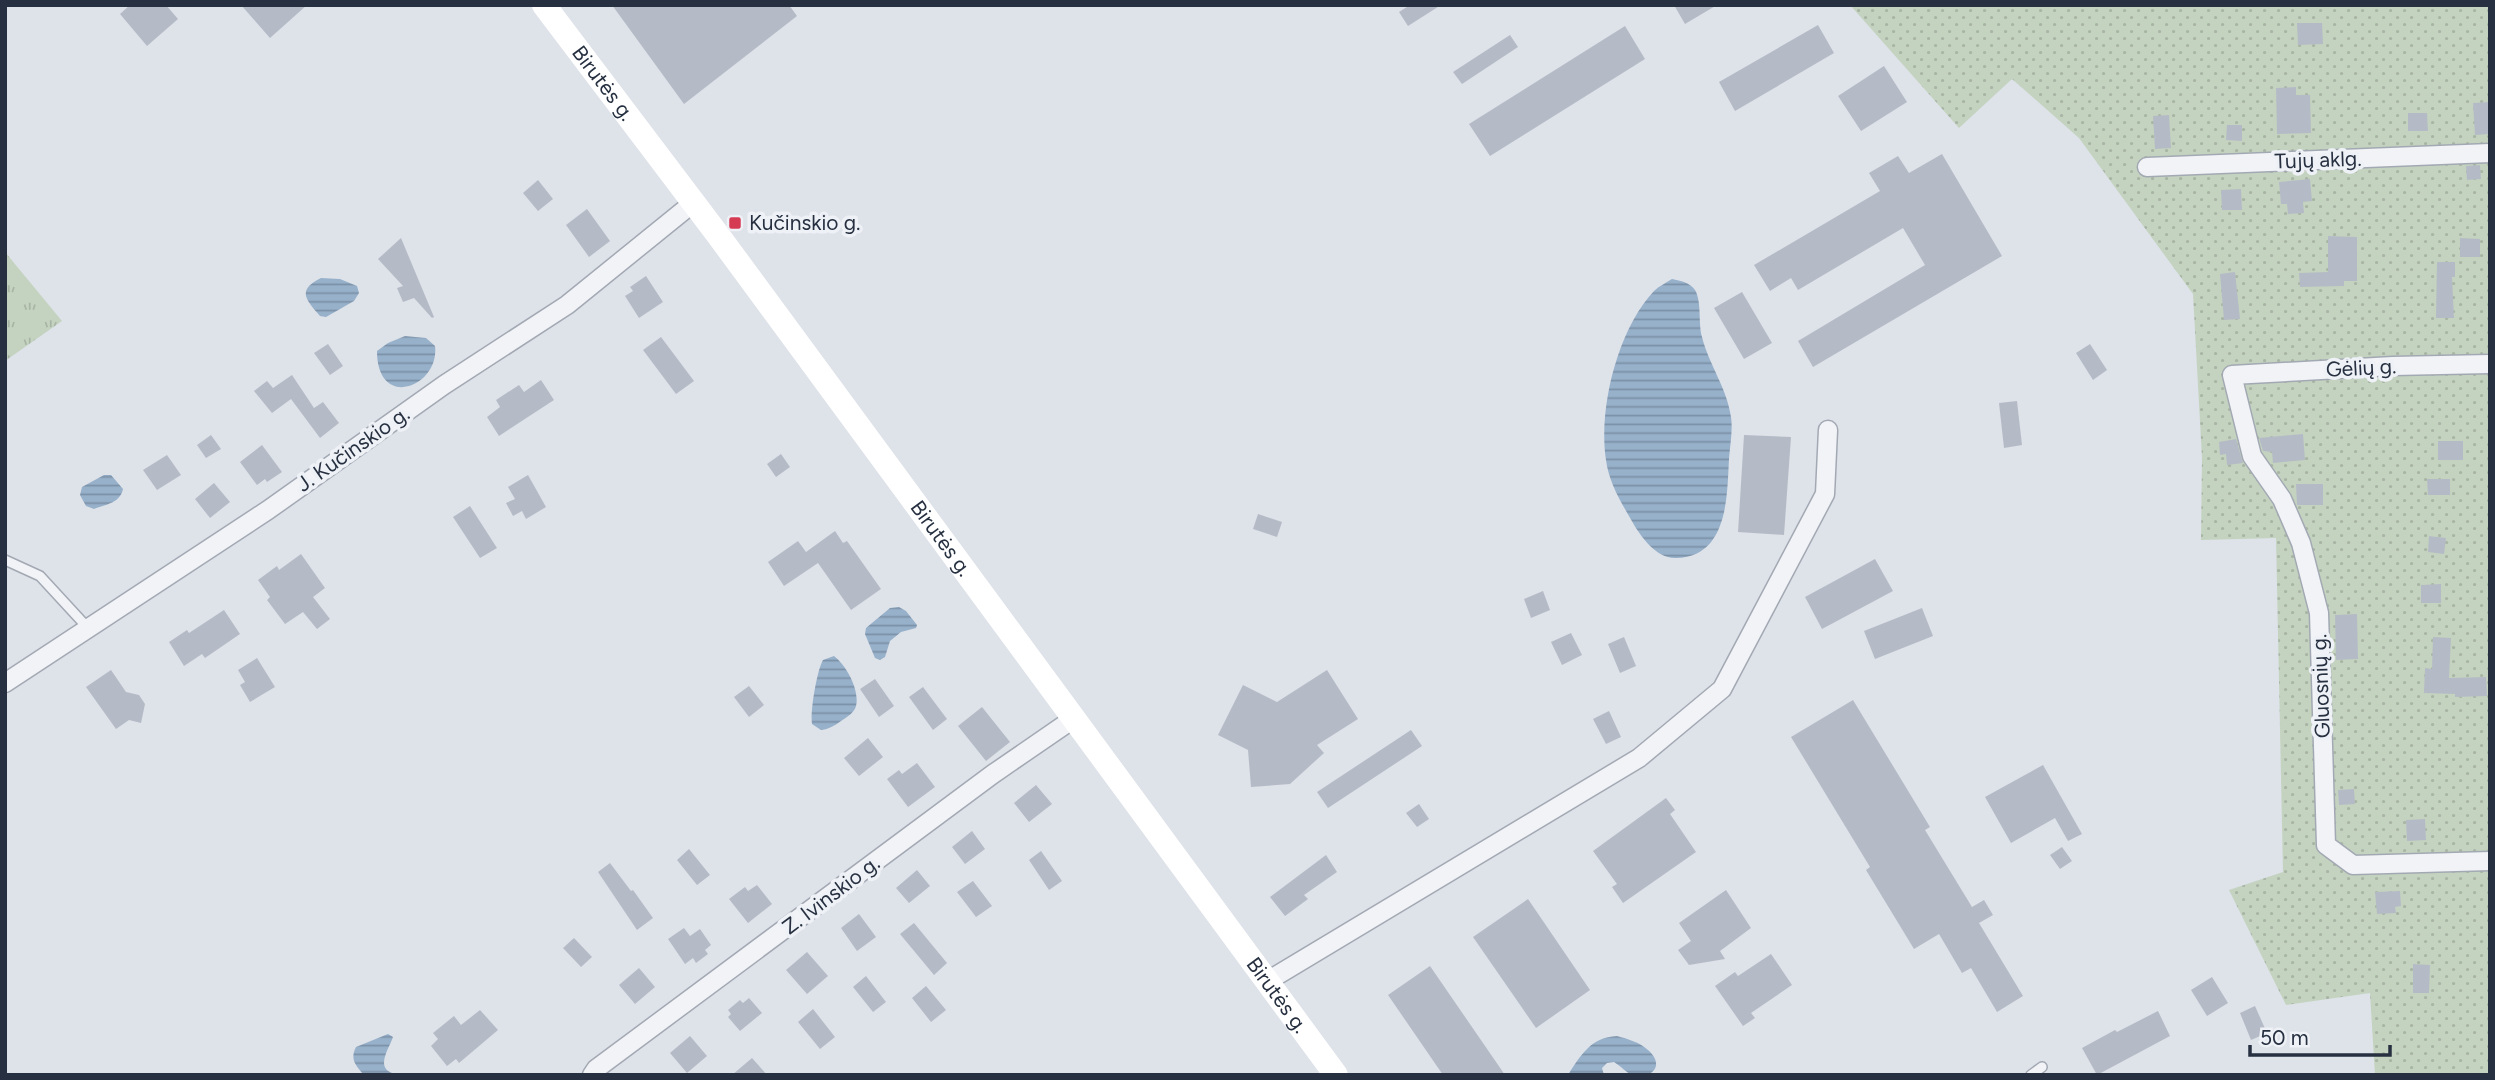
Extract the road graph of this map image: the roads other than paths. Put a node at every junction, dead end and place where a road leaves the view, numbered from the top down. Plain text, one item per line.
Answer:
1 (544, 5) edge
2 (2490, 153) edge
3 (2147, 167) dead end
4 (693, 203) junction
5 (2490, 364) edge
6 (2232, 375) joint
7 (1828, 430) dead end
8 (5, 559) edge
9 (87, 627) junction
10 (5, 683) edge
11 (1073, 719) junction
12 (2490, 861) edge
13 (1265, 982) junction
14 (2042, 1066) dead end
15 (592, 1075) edge
16 (1336, 1075) edge
17 (2031, 1075) edge

1 - 4 main road, Birutės g.
2 - 3 street, Tujų aklg.
4 - 9 street, J. Kučinskio g.
4 - 11 main road, Birutės g.
5 - 6 street, Gėlių g.
6 - 12 street, Gluosnių g.
7 - 13 street
8 - 9 lane
9 - 10 street, J. Kučinskio g.
11 - 13 main road, Birutės g.
11 - 15 street, Z. Ivinskio g.
13 - 16 main road, Birutės g.
14 - 17 lane

